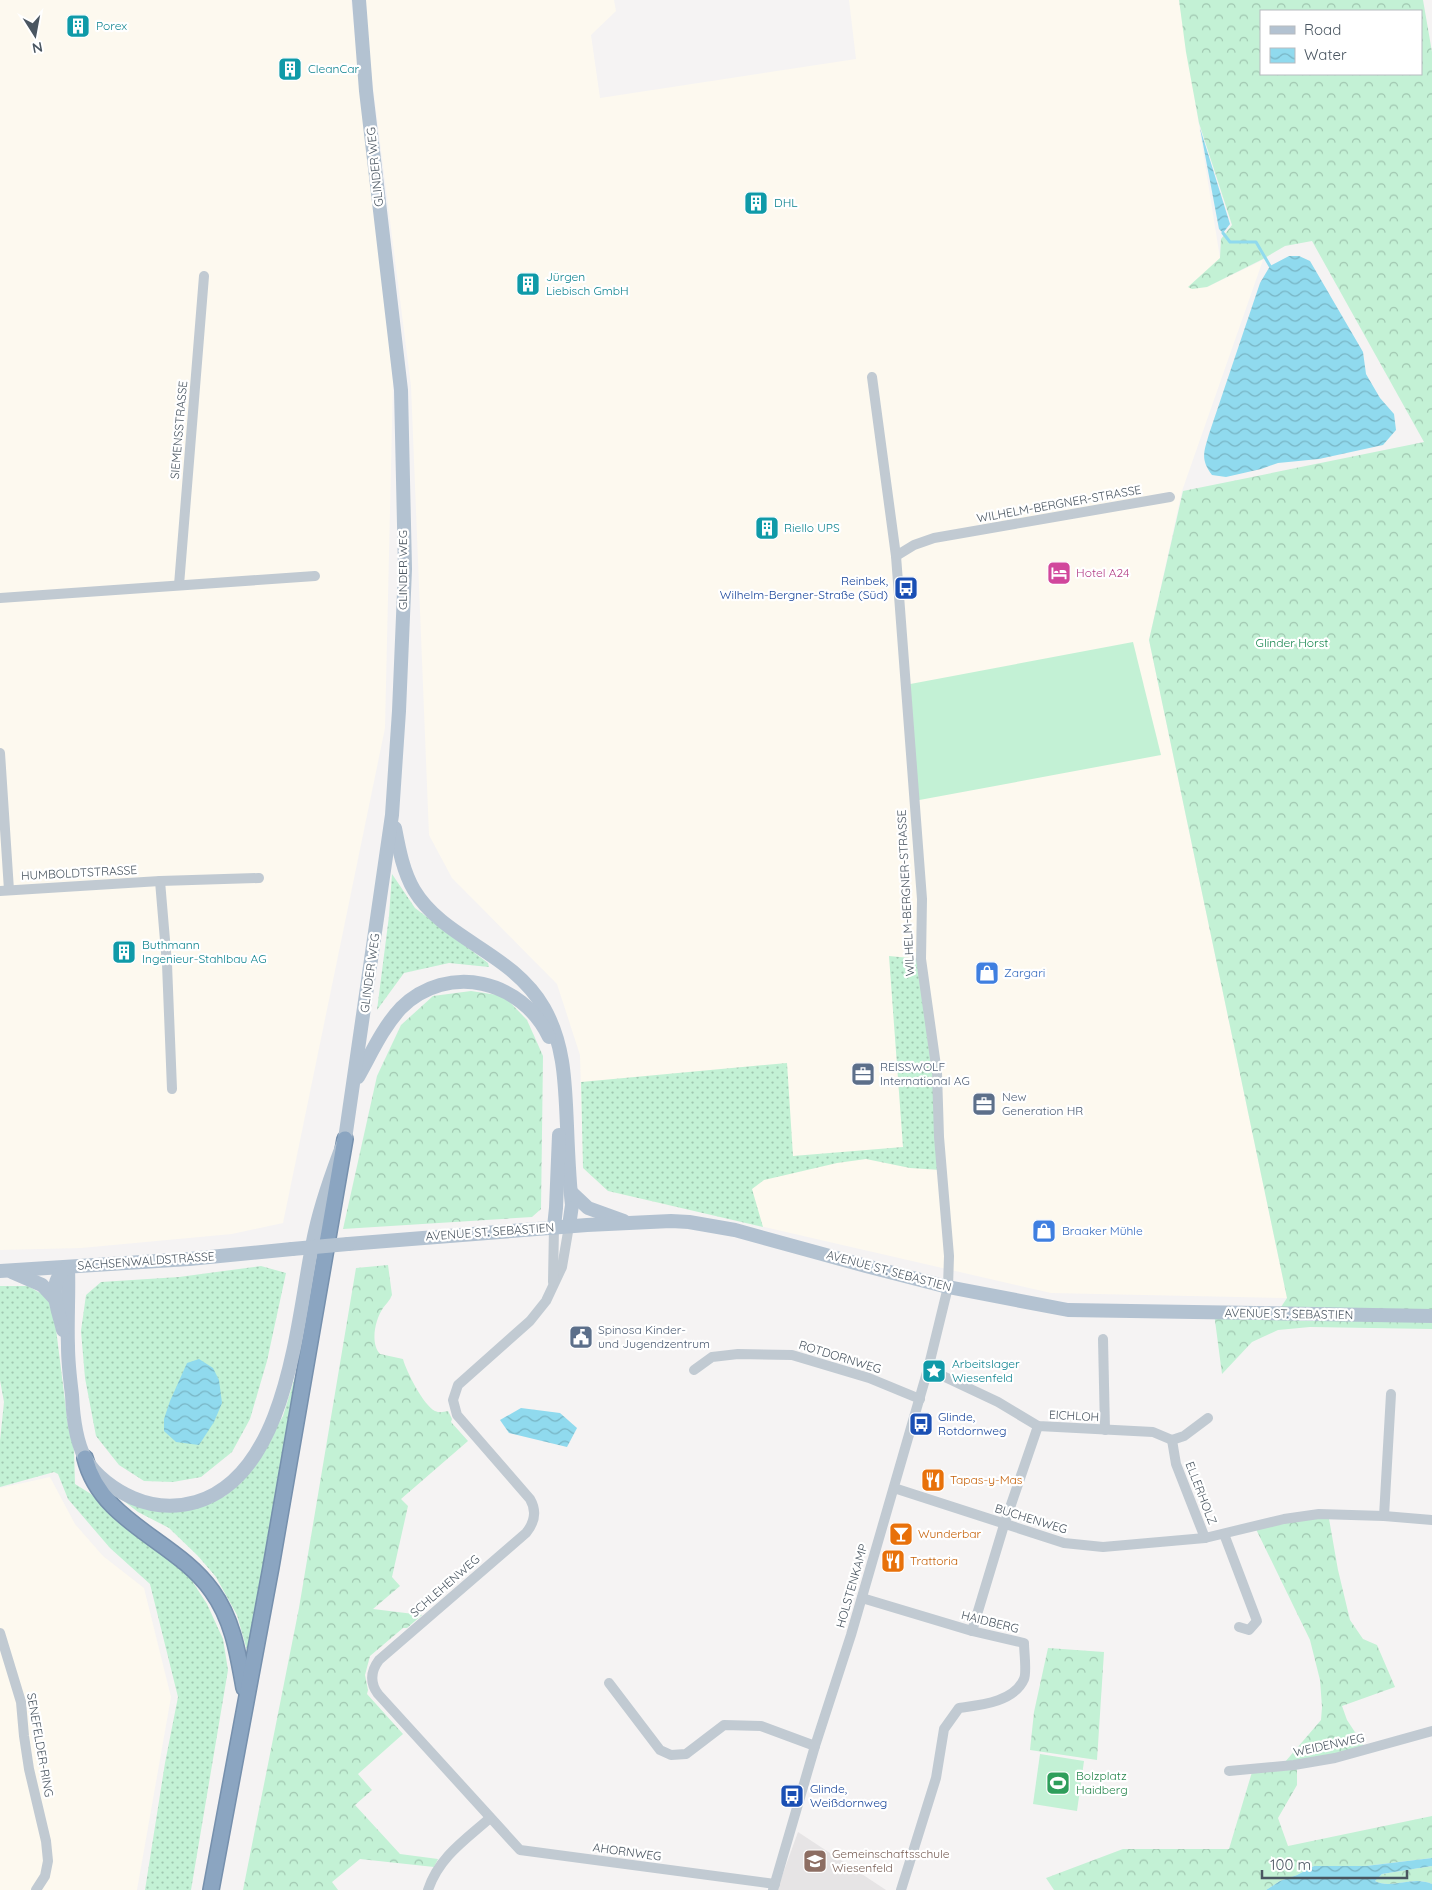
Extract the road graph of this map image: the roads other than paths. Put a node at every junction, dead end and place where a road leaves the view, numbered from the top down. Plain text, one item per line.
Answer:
1 (359, 0) edge
2 (204, 276) dead end
3 (872, 377) dead end
4 (1170, 497) dead end
5 (896, 556) junction
6 (315, 576) dead end
7 (179, 586) junction
8 (0, 598) edge
9 (0, 753) edge
10 (392, 816) junction
11 (259, 878) dead end
12 (160, 881) junction
13 (4, 890) edge
14 (354, 1084) junction
15 (172, 1089) dead end
16 (345, 1139) junction
17 (571, 1192) junction
18 (629, 1223) junction
19 (569, 1226) junction
20 (554, 1227) junction
21 (292, 1249) joint
22 (68, 1267) junction
23 (3, 1271) edge
24 (948, 1287) junction
25 (546, 1299) junction
26 (57, 1301) junction
27 (1432, 1316) edge
28 (1103, 1340) dead end
29 (68, 1348) junction
30 (928, 1369) junction
31 (694, 1370) dead end
32 (1391, 1394) dead end
33 (920, 1399) junction
34 (1208, 1418) dead end
35 (1038, 1426) junction
36 (1105, 1430) junction
37 (1172, 1440) junction
38 (85, 1458) junction
39 (894, 1488) junction
40 (1384, 1516) junction
41 (1432, 1520) edge
42 (1004, 1525) junction
43 (1224, 1534) junction
44 (1205, 1538) junction
45 (862, 1598) junction
46 (1239, 1627) dead end
47 (972, 1632) junction
48 (0, 1633) edge
49 (609, 1683) dead end
50 (246, 1698) junction
51 (1432, 1731) edge
52 (816, 1746) junction
53 (1229, 1771) dead end
54 (490, 1818) junction
55 (774, 1887) edge
56 (36, 1890) edge
57 (211, 1890) edge
58 (428, 1890) edge
59 (901, 1890) edge

1 - 10 main road, GLINDER WEG
2 - 7 street, SIEMENSSTRASSE
3 - 5 street, WILHELM-BERGNER-STRASSE
4 - 5 street, WILHELM-BERGNER-STRASSE
5 - 24 street, WILHELM-BERGNER-STRASSE
6 - 7 street
7 - 8 street
9 - 13 street
10 - 14 main road, GLINDER WEG
10 - 17 main road
11 - 12 street, HUMBOLDTSTRASSE
12 - 13 street, HUMBOLDTSTRASSE
12 - 15 street
14 - 16 main road, GLINDER WEG
14 - 20 main road
16 - 38 main road, GLINDER WEG
16 - 50 highway
17 - 18 main road
17 - 19 main road
18 - 19 main road, AVENUE ST. SEBASTIEN
18 - 24 main road, AVENUE ST. SEBASTIEN
19 - 20 main road, AVENUE ST. SEBASTIEN
19 - 25 street, SCHLEHENWEG
20 - 21 main road, AVENUE ST. SEBASTIEN, bridge
20 - 25 street, SCHLEHENWEG
21 - 22 main road, SACHSENWALDSTRASSE
22 - 23 main road, SACHSENWALDSTRASSE
22 - 26 main road
22 - 29 main road
23 - 26 main road
24 - 27 main road, AVENUE ST. SEBASTIEN
24 - 30 street, HOLSTENKAMP
25 - 54 street, SCHLEHENWEG
26 - 29 main road
28 - 36 street
29 - 38 main road
30 - 33 street, HOLSTENKAMP
30 - 35 street, EICHLOH
31 - 33 street, ROTDORNWEG
32 - 40 street
33 - 39 street, HOLSTENKAMP
34 - 37 street
35 - 36 street, EICHLOH
35 - 42 street
36 - 37 street, EICHLOH
37 - 44 street, ELLERHOLZ
38 - 50 highway
39 - 42 street, BUCHENWEG
39 - 45 street, HOLSTENKAMP
40 - 41 street, BUCHENWEG
40 - 43 street, BUCHENWEG
42 - 44 street, BUCHENWEG
42 - 47 street
43 - 44 street, BUCHENWEG
43 - 46 street
45 - 47 street, HAIDBERG
45 - 52 street, HOLSTENKAMP
47 - 59 street, HAIDBERG
48 - 56 street, SENEFELDER-RING
49 - 52 street
50 - 57 highway
51 - 53 street, WEIDENWEG
52 - 55 street, HOLSTENKAMP
54 - 55 street, AHORNWEG
54 - 58 street

